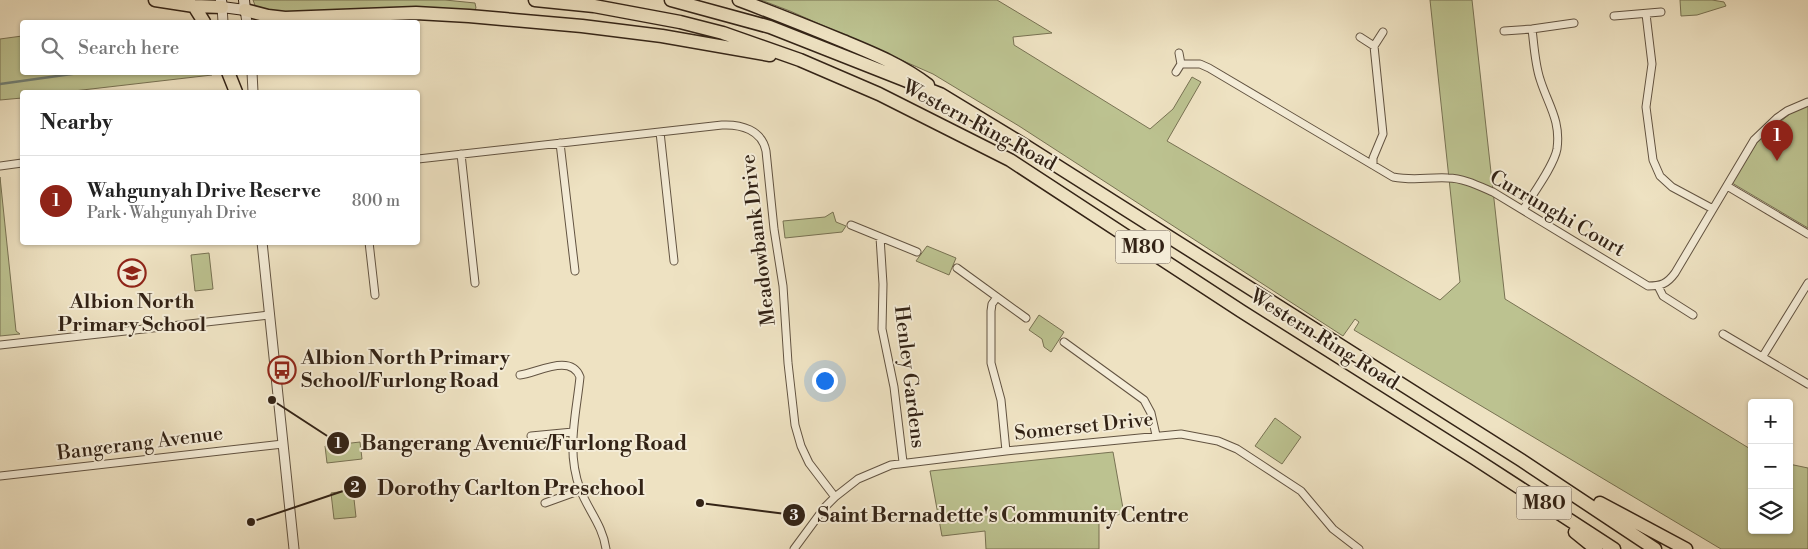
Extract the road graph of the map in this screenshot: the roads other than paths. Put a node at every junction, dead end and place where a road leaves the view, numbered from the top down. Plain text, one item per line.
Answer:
1 (154, 0) edge
2 (535, 0) edge
3 (671, 0) edge
4 (739, 0) edge
5 (221, 4) edge
6 (194, 6) junction
7 (245, 11) edge
8 (1661, 12) dead end
9 (1646, 14) junction
10 (374, 15) junction
11 (1614, 16) dead end
12 (203, 20) edge
13 (224, 20) edge
14 (327, 20) edge
15 (1574, 23) dead end
16 (1532, 29) junction
17 (1504, 31) dead end
18 (1383, 32) dead end
19 (1360, 38) dead end
20 (1374, 46) junction
21 (1178, 53) dead end
22 (800, 60) junction
23 (1181, 64) junction
24 (1176, 72) dead end
25 (229, 75) edge
26 (234, 75) edge
27 (252, 75) edge
28 (236, 90) edge
29 (237, 90) edge
30 (253, 90) edge
31 (940, 94) junction
32 (1808, 102) edge
33 (660, 132) junction
34 (560, 143) junction
35 (460, 154) junction
36 (420, 159) edge
37 (20, 163) edge
38 (1373, 164) junction
39 (0, 166) edge
40 (1727, 186) junction
41 (1713, 209) junction
42 (1523, 210) junction
43 (851, 225) dead end
44 (1808, 234) edge
45 (880, 237) junction
46 (262, 245) edge
47 (370, 245) edge
48 (917, 252) dead end
49 (674, 261) dead end
50 (957, 268) dead end
51 (574, 272) dead end
52 (1808, 282) edge
53 (476, 284) dead end
54 (1658, 286) junction
55 (375, 295) dead end
56 (997, 297) junction
57 (269, 314) junction
58 (1692, 315) dead end
59 (1026, 318) dead end
60 (1723, 334) dead end
61 (1064, 342) dead end
62 (0, 345) edge
63 (1763, 356) junction
64 (520, 375) dead end
65 (1808, 384) edge
66 (573, 432) junction
67 (1156, 435) junction
68 (531, 436) dead end
69 (283, 444) junction
70 (1006, 451) junction
71 (1474, 458) junction
72 (1520, 460) junction
73 (903, 462) junction
74 (0, 476) edge
75 (581, 490) junction
76 (835, 496) junction
77 (545, 503) dead end
78 (802, 538) junction
79 (294, 549) edge
80 (606, 549) edge
81 (794, 549) edge
82 (799, 549) edge
83 (1359, 549) edge
84 (1596, 549) edge
85 (1614, 549) edge
86 (1655, 549) edge
87 (1686, 549) edge

1 - 6 highway
2 - 22 highway, Western Ring Road / M80
3 - 31 highway, Western Ring Road / M80
4 - 31 highway
5 - 6 highway
5 - 7 main road
5 - 13 street
6 - 12 highway
7 - 10 highway
8 - 9 street
9 - 11 street
9 - 41 street
10 - 14 highway
10 - 22 highway
15 - 16 street
16 - 17 street
16 - 42 street
18 - 20 street
19 - 20 street
20 - 38 street
21 - 23 street
22 - 71 highway, Western Ring Road / M80
23 - 24 street
23 - 38 street, Currunghi Court
25 - 28 highway
26 - 29 street
27 - 30 street
31 - 72 highway, Western Ring Road / M80
32 - 40 street
33 - 34 street, Meadowbank Drive
33 - 49 street
33 - 76 street, Meadowbank Drive
34 - 35 street, Meadowbank Drive
34 - 51 street
35 - 36 street, Meadowbank Drive
35 - 53 street
37 - 39 street
38 - 42 street, Currunghi Court
40 - 41 street
40 - 44 street
41 - 54 street
42 - 54 street, Currunghi Court
43 - 45 street
45 - 48 street
45 - 73 street, Henley Gardens
46 - 57 street
47 - 55 street
50 - 56 street
52 - 63 street
54 - 58 street, Currunghi Court
56 - 59 street
56 - 70 street
57 - 62 street
57 - 69 street
60 - 63 street
61 - 67 street
63 - 65 street
64 - 66 street
66 - 68 street
66 - 75 street
67 - 70 street, Somerset Drive
67 - 83 street, Somerset Drive
69 - 74 street, Bangerang Avenue
69 - 79 street
70 - 73 street, Somerset Drive
71 - 84 highway
71 - 85 highway, Western Ring Road / M80
72 - 86 highway, Western Ring Road / M80
72 - 87 highway
73 - 76 street, Somerset Drive
75 - 77 street
75 - 80 street
76 - 78 street, Somerset Drive
78 - 81 street, Somerset Drive
78 - 82 street, Somerset Drive

